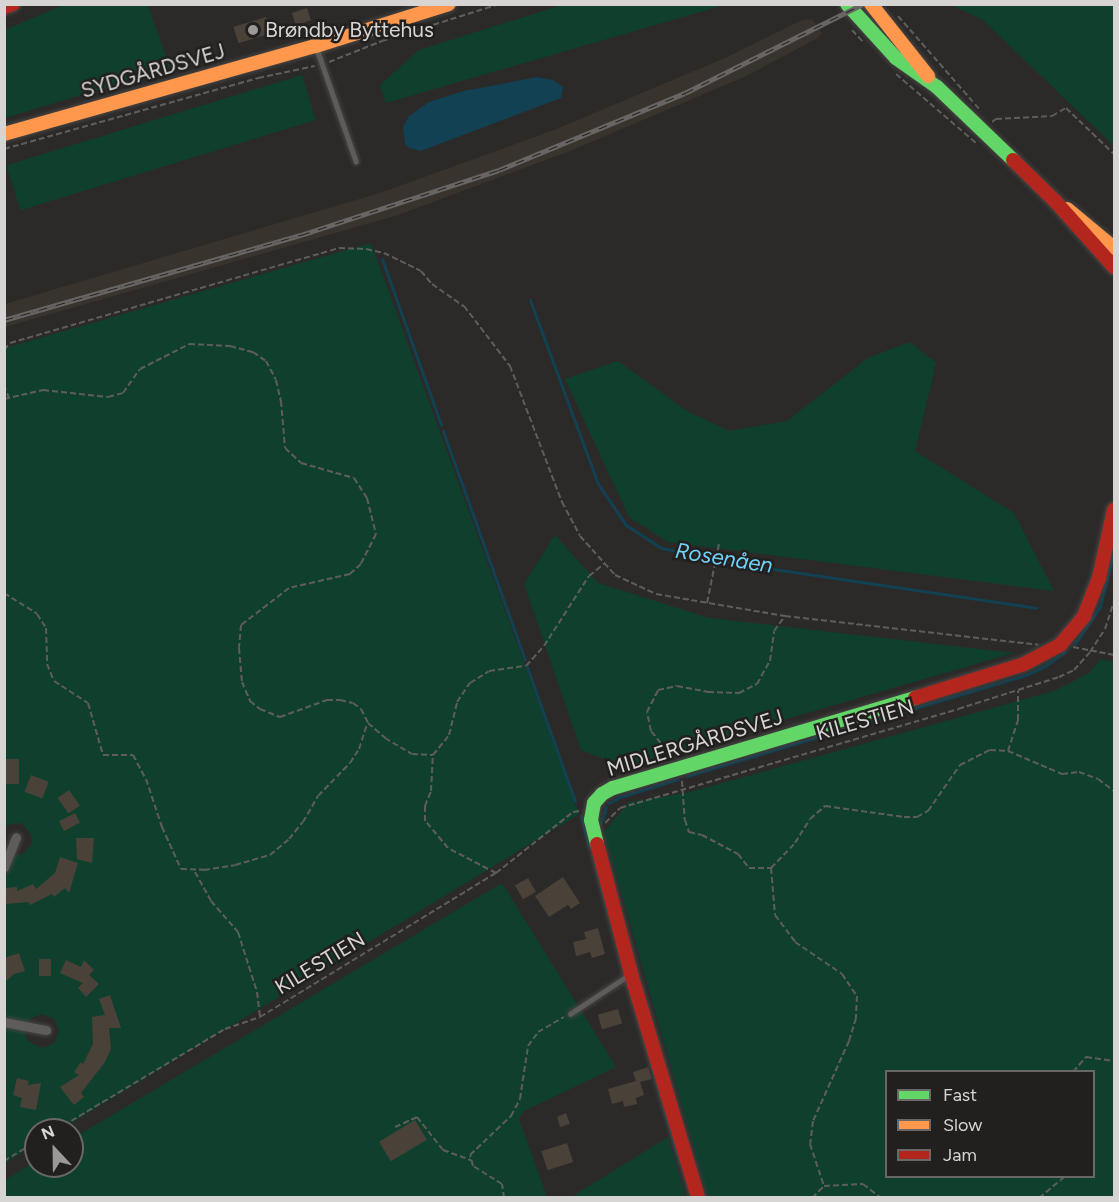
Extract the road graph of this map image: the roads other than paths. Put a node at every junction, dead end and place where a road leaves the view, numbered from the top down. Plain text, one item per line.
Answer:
1 (13, 4) edge
2 (449, 4) edge
3 (847, 4) edge
4 (871, 4) edge
5 (4, 7) edge
6 (316, 46) junction
7 (937, 87) junction
8 (4, 134) edge
9 (356, 161) dead end
10 (1055, 201) junction
11 (1114, 248) edge
12 (1114, 267) edge
13 (1114, 510) edge
14 (16, 837) dead end
15 (4, 867) edge
16 (631, 974) junction
17 (570, 1014) road end
18 (4, 1022) edge
19 (46, 1030) dead end
20 (698, 1197) edge

1 - 5 main road
2 - 6 main road, SYDGÅRDSVEJ
3 - 7 main road
4 - 7 main road
6 - 8 main road, SYDGÅRDSVEJ
6 - 9 lane
7 - 10 main road
10 - 11 main road
10 - 12 main road
13 - 16 main road, MIDLERGÅRDSVEJ
14 - 15 street
16 - 17 lane
16 - 20 main road
18 - 19 street

